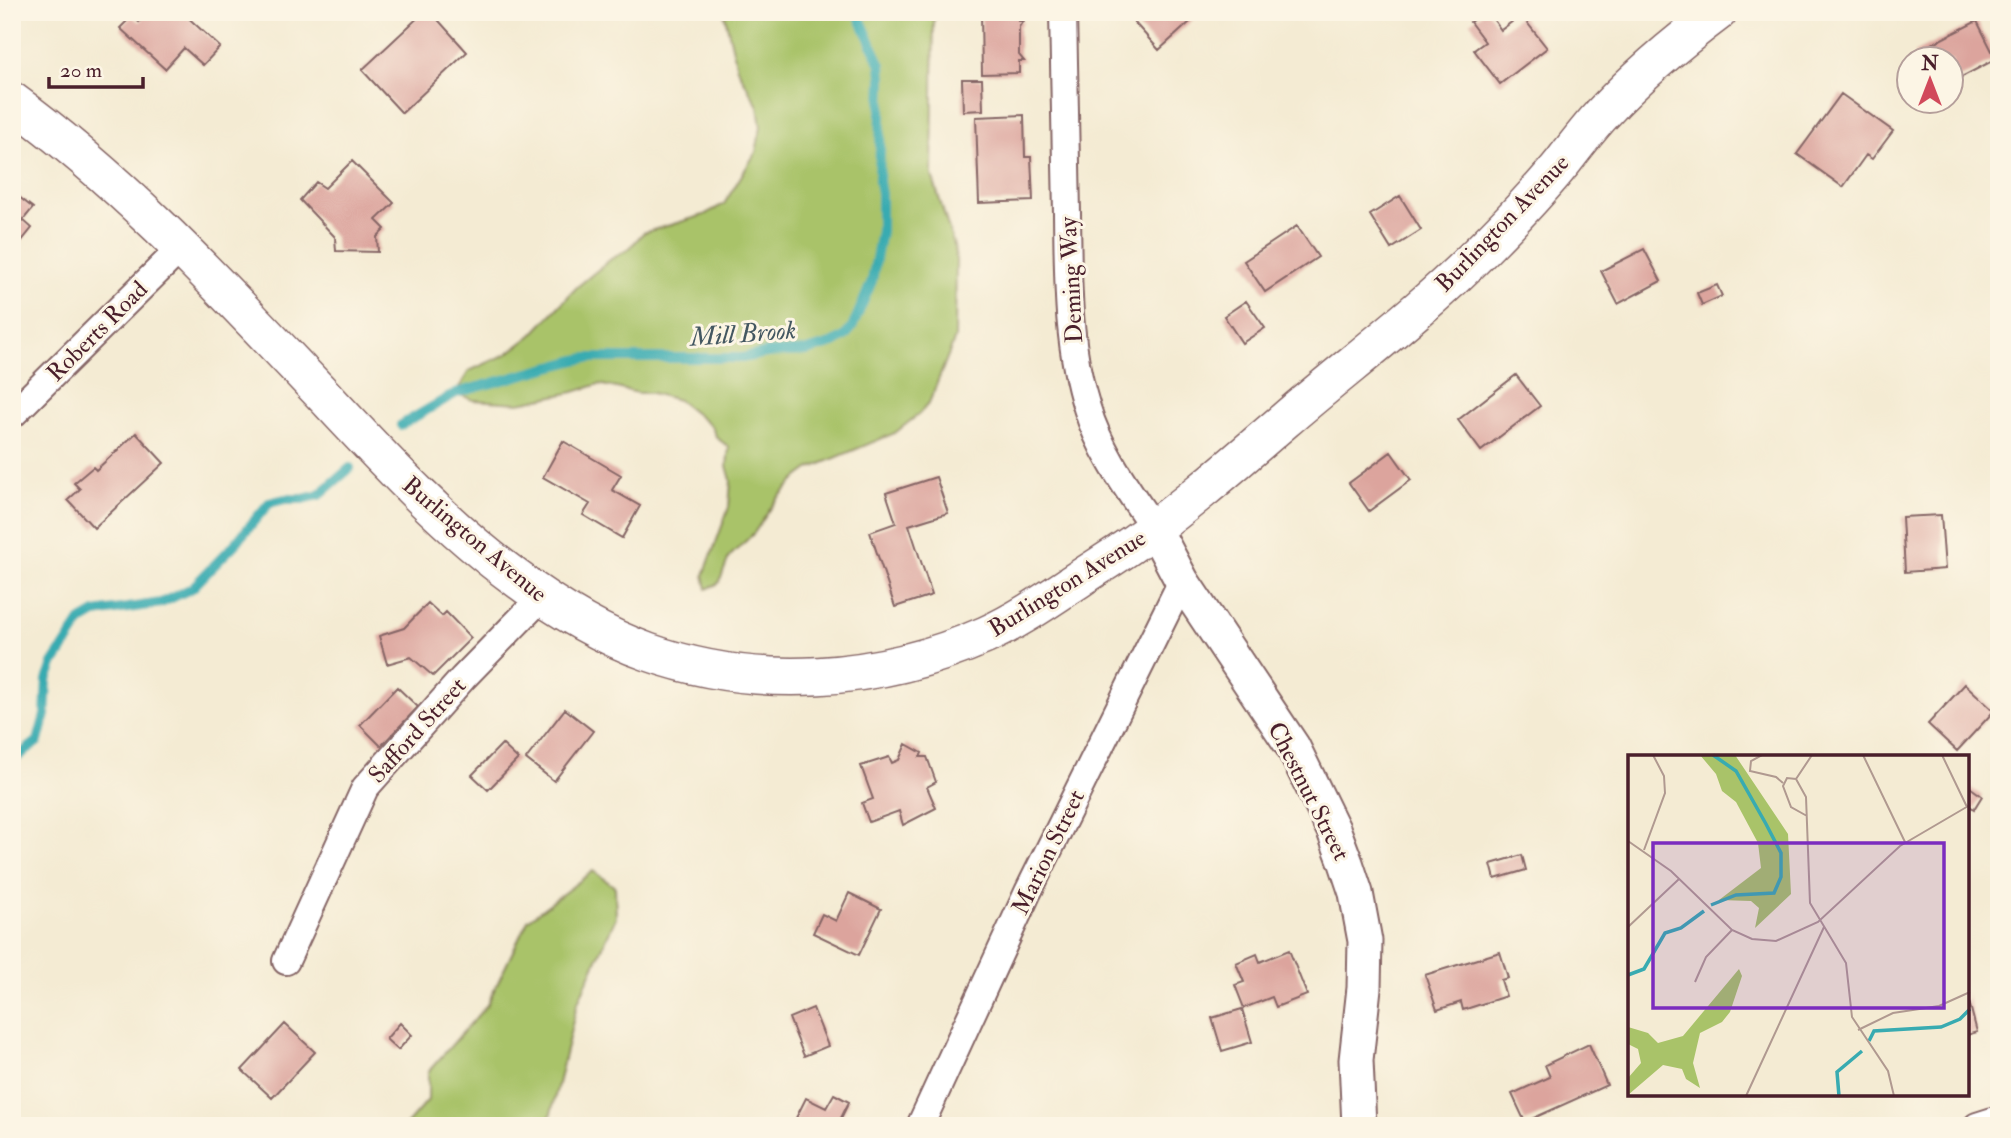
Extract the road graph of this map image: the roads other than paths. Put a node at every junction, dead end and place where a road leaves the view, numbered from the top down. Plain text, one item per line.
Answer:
1 (1063, 12) edge
2 (1718, 12) edge
3 (12, 101) edge
4 (182, 247) junction
5 (12, 415) edge
6 (1154, 528) junction
7 (1182, 581) junction
8 (542, 597) junction
9 (286, 961) dead end
10 (1999, 1119) edge
11 (920, 1126) edge
12 (1359, 1126) edge
13 (1977, 1126) edge

1 - 6 street, Deming Way
2 - 6 main road, Burlington Avenue
3 - 4 main road, Burlington Avenue
4 - 5 street, Roberts Road
4 - 8 main road, Burlington Avenue
6 - 7 street, Chestnut Street
6 - 8 main road, Burlington Avenue
7 - 11 street, Marion Street
7 - 12 street, Chestnut Street
8 - 9 street, Safford Street
10 - 13 street

